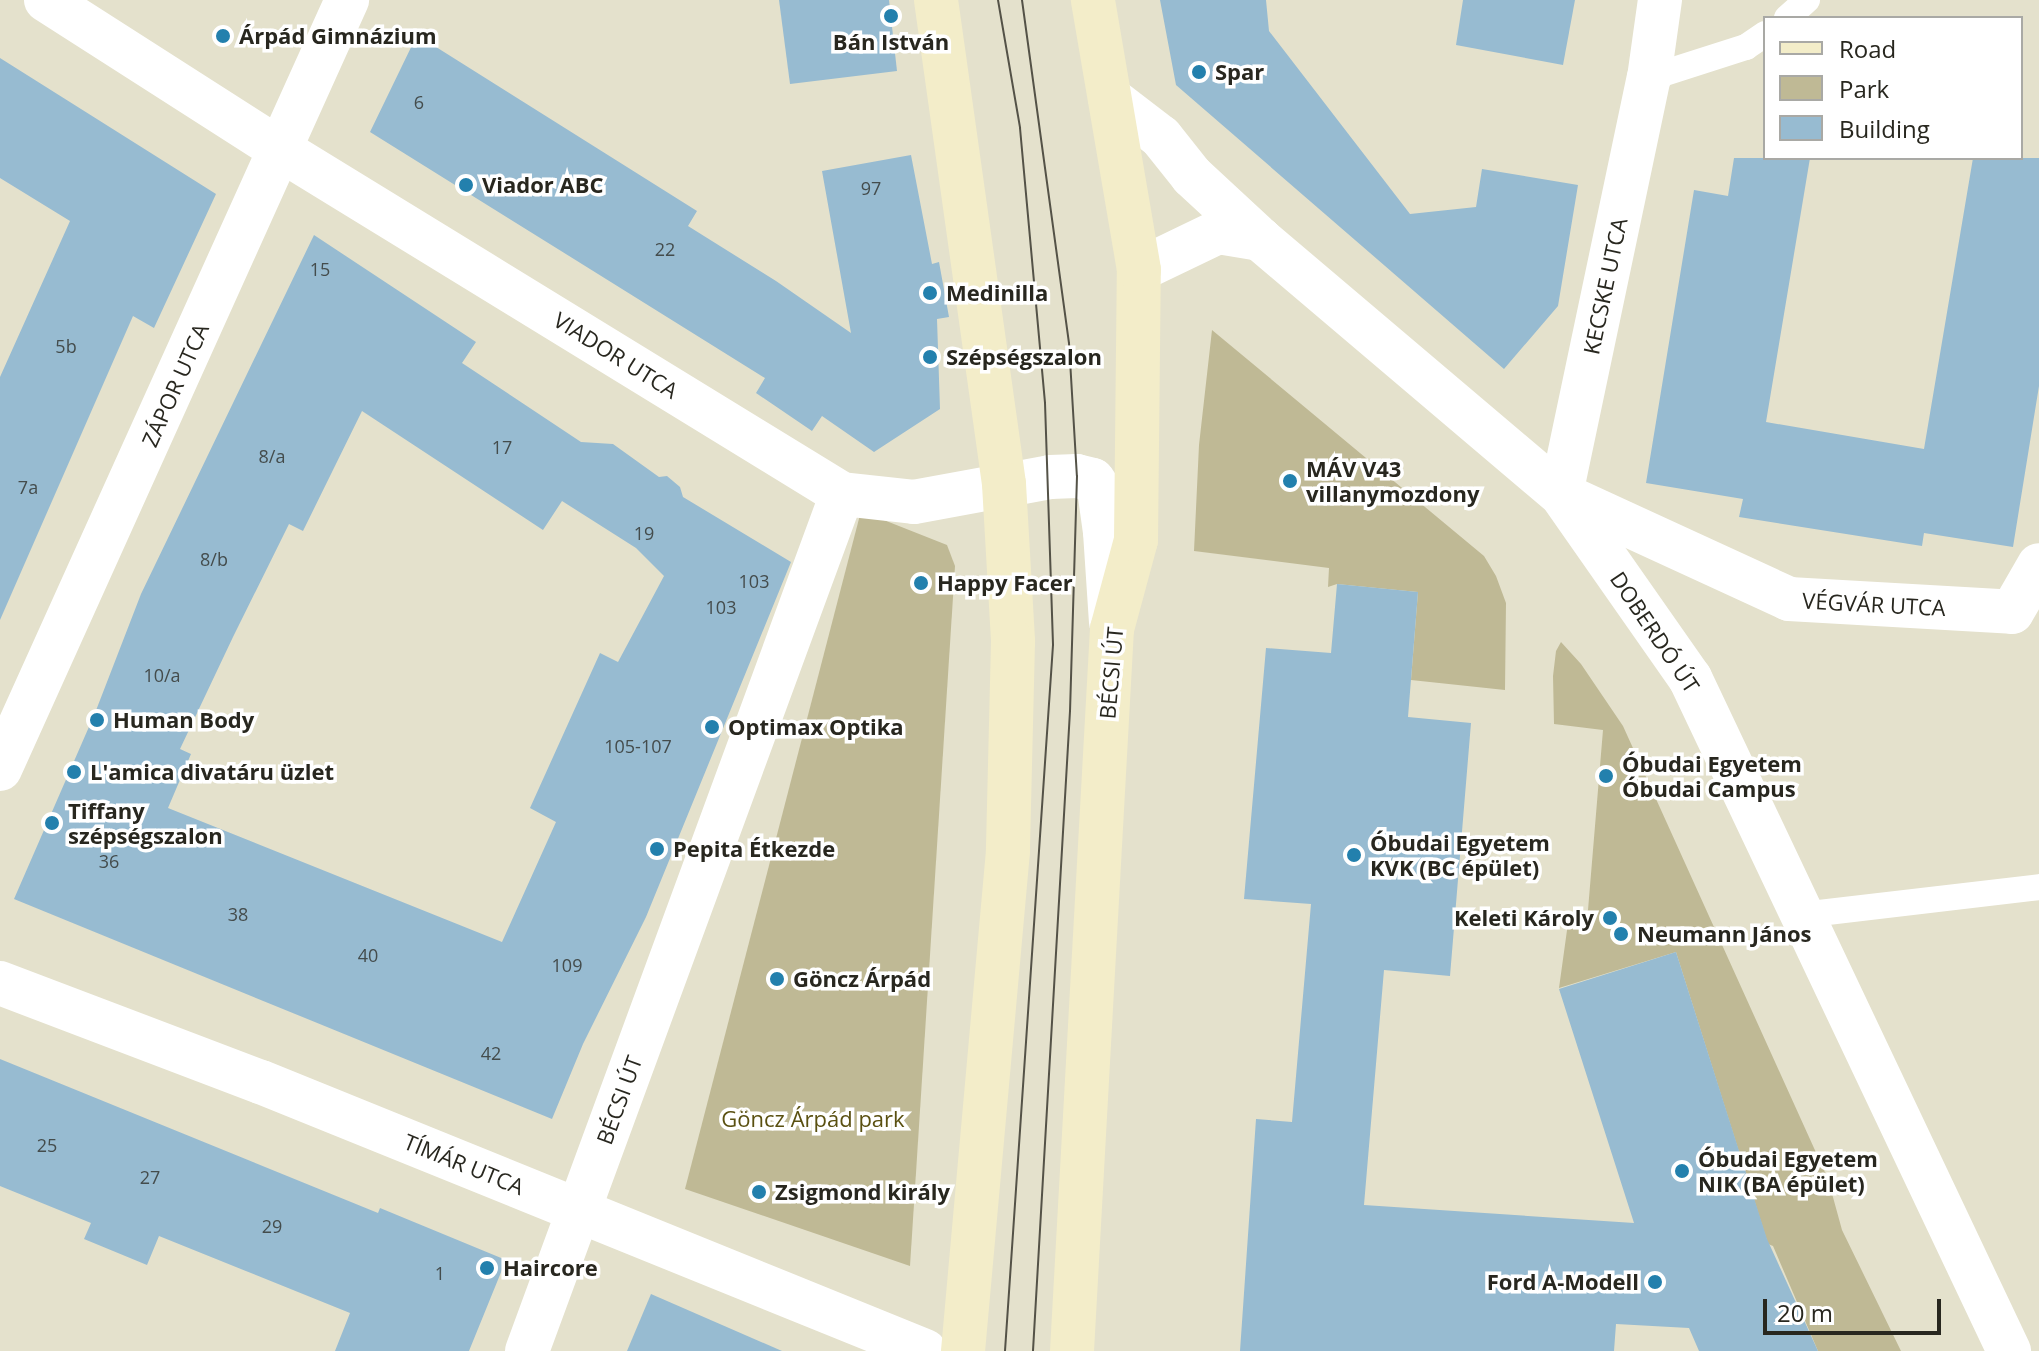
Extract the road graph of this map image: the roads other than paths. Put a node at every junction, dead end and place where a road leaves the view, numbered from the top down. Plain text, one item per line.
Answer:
1 (46, 0) edge
2 (347, 0) edge
3 (936, 0) edge
4 (1093, 0) edge
5 (1660, 0) edge
6 (1807, 0) edge
7 (1789, 16) edge
8 (1763, 35) edge
9 (1649, 78) junction
10 (1110, 98) junction
11 (281, 150) junction
12 (1260, 239) junction
13 (1139, 270) junction
14 (1004, 484) junction
15 (842, 494) junction
16 (1561, 494) junction
17 (2039, 565) edge
18 (1112, 629) junction
19 (0, 769) edge
20 (2039, 887) edge
21 (1802, 915) junction
22 (0, 983) edge
23 (580, 1210) junction
24 (527, 1351) edge
25 (925, 1351) edge
26 (963, 1351) edge
27 (1072, 1351) edge
28 (2009, 1351) edge

1 - 11 street, VIADOR UTCA
2 - 11 street, ZÁPOR UTCA
3 - 14 main road
4 - 10 main road, BÉCSI ÚT
5 - 9 street, KECSKE UTCA
6 - 7 lane
8 - 9 lane
9 - 16 street, KECSKE UTCA
10 - 12 street, DOBERDÓ ÚT
10 - 13 main road, BÉCSI ÚT
11 - 15 street, VIADOR UTCA
11 - 19 street, ZÁPOR UTCA
12 - 13 street
12 - 16 street, DOBERDÓ ÚT
13 - 18 main road, BÉCSI ÚT
14 - 15 street, VIADOR UTCA
14 - 18 street, VIADOR UTCA
14 - 26 main road
15 - 23 street, BÉCSI ÚT
16 - 17 street, VÉGVÁR UTCA
16 - 21 street, DOBERDÓ ÚT
18 - 27 main road, BÉCSI ÚT
20 - 21 lane
21 - 28 street, DOBERDÓ ÚT
22 - 23 street, TÍMÁR UTCA
23 - 24 street, BÉCSI ÚT
23 - 25 street, TÍMÁR UTCA

